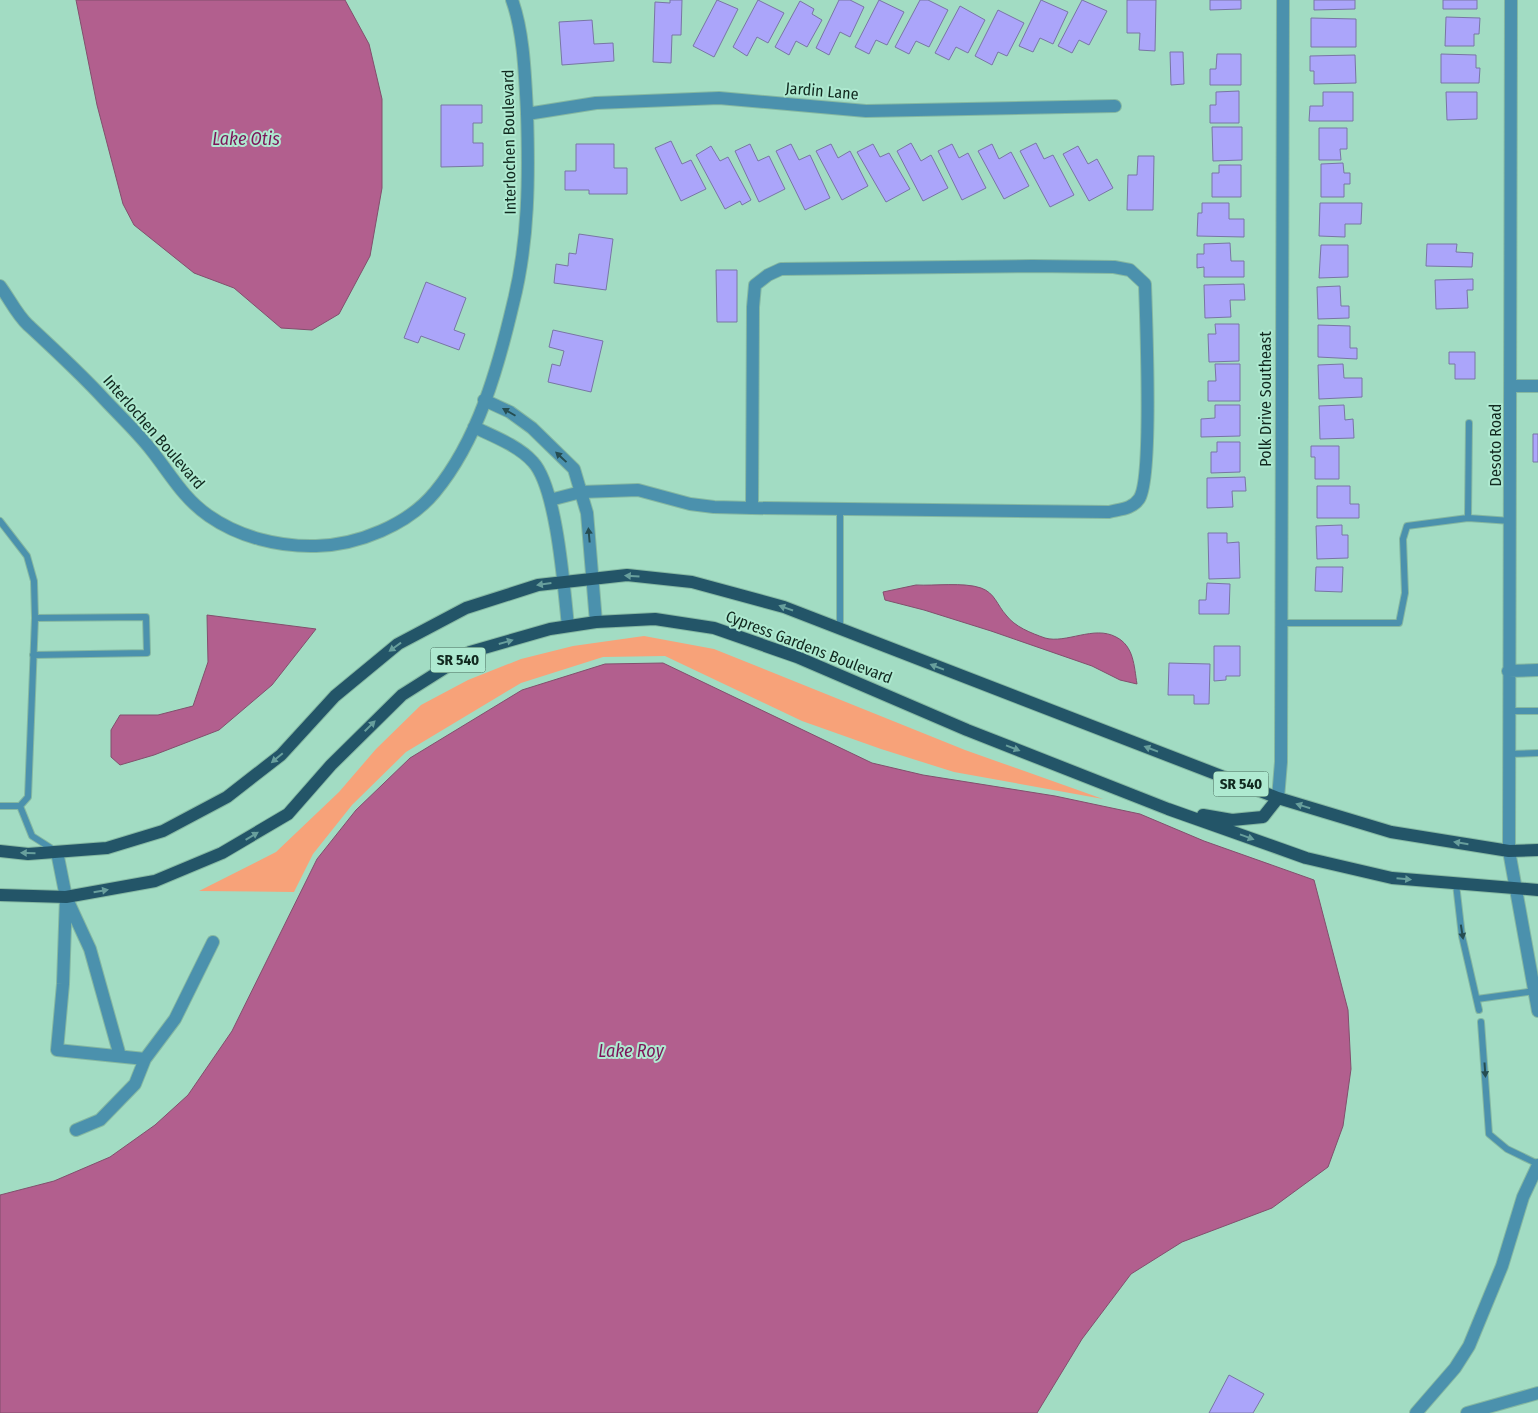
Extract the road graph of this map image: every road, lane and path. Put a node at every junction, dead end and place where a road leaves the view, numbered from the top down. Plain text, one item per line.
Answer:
1 (512, 0) edge
2 (1284, 0) edge
3 (1511, 0) edge
4 (1115, 106) dead end
5 (527, 114) junction
6 (0, 286) edge
7 (1512, 386) junction
8 (1538, 386) edge
9 (484, 400) junction
10 (1468, 423) dead end
11 (474, 427) junction
12 (581, 492) junction
13 (550, 500) junction
14 (752, 508) junction
15 (840, 509) junction
16 (1468, 518) junction
17 (0, 521) edge
18 (1511, 521) junction
19 (593, 579) junction
20 (563, 582) junction
21 (35, 618) junction
22 (596, 622) junction
23 (1282, 623) junction
24 (568, 626) junction
25 (840, 628) junction
26 (33, 654) junction
27 (1538, 670) edge
28 (1508, 671) junction
29 (1508, 711) junction
30 (1538, 711) edge
31 (1538, 753) edge
32 (1508, 754) junction
33 (1278, 798) junction
34 (0, 806) edge
35 (20, 806) junction
36 (1168, 809) junction
37 (1538, 850) edge
38 (0, 851) edge
39 (1509, 851) junction
40 (57, 852) junction
41 (1456, 884) junction
42 (1517, 890) junction
43 (1538, 890) edge
44 (0, 895) edge
45 (66, 897) junction
46 (213, 942) dead end
47 (1535, 991) junction
48 (1477, 999) junction
49 (1479, 1010) dead end
50 (1538, 1011) edge
51 (1481, 1022) dead end
52 (120, 1056) junction
53 (146, 1059) junction
54 (76, 1130) dead end
55 (1538, 1165) edge
56 (1538, 1393) edge
57 (1416, 1413) edge
58 (1467, 1413) edge

1 - 5 street, Interlochen Boulevard
2 - 23 street, Polk Drive Southeast
3 - 7 street, Desoto Road
4 - 5 street, Jardin Lane
5 - 9 street, Interlochen Boulevard
6 - 11 street, Interlochen Boulevard
7 - 8 street
7 - 18 street, Desoto Road
9 - 11 street, Interlochen Boulevard
12 -> 9 street
10 - 16 lane
11 - 13 street
12 - 13 street
12 - 14 street
19 -> 12 street
13 - 20 street
14 - 15 street
14 - 15 street
15 - 25 lane
16 - 18 lane
16 - 23 lane
17 - 21 lane
18 - 28 street, Desoto Road
19 - 20 main road, Cypress Gardens Boulevard / SR 540
19 - 22 street
25 -> 19 main road, Cypress Gardens Boulevard / SR 540
20 - 24 street
20 -> 40 main road, Cypress Gardens Boulevard / SR 540
21 - 26 lane
21 - 26 lane
22 - 24 main road, Cypress Gardens Boulevard / SR 540
22 -> 36 main road, Cypress Gardens Boulevard / SR 540
23 - 33 street, Polk Drive Southeast
45 -> 24 main road, Cypress Gardens Boulevard / SR 540
33 -> 25 main road, Cypress Gardens Boulevard / SR 540
26 - 35 lane
27 - 28 street
28 - 29 street, Desoto Road
29 - 30 lane
29 - 32 street, Desoto Road
31 - 32 lane
32 - 39 street, Desoto Road
33 - 36 main road
39 -> 33 main road, Cypress Gardens Boulevard / SR 540
34 - 35 lane
35 - 40 lane
36 -> 41 main road, Cypress Gardens Boulevard / SR 540
37 - 39 main road, Cypress Gardens Boulevard / SR 540
40 -> 38 main road, Cypress Gardens Boulevard / SR 540
39 - 42 street, Desoto Road
40 - 45 street
41 - 42 main road, Cypress Gardens Boulevard / SR 540
41 -> 48 lane
42 - 43 main road, Cypress Gardens Boulevard / SR 540
42 - 47 street, Desoto Road
44 - 45 main road, Cypress Gardens Boulevard / SR 540
45 - 52 street
45 - 52 street
46 - 53 street
47 - 48 lane
47 - 50 street, Desoto Road
48 - 49 lane
51 -> 55 lane
52 - 53 street
53 - 54 street
55 - 57 street
56 - 58 street

